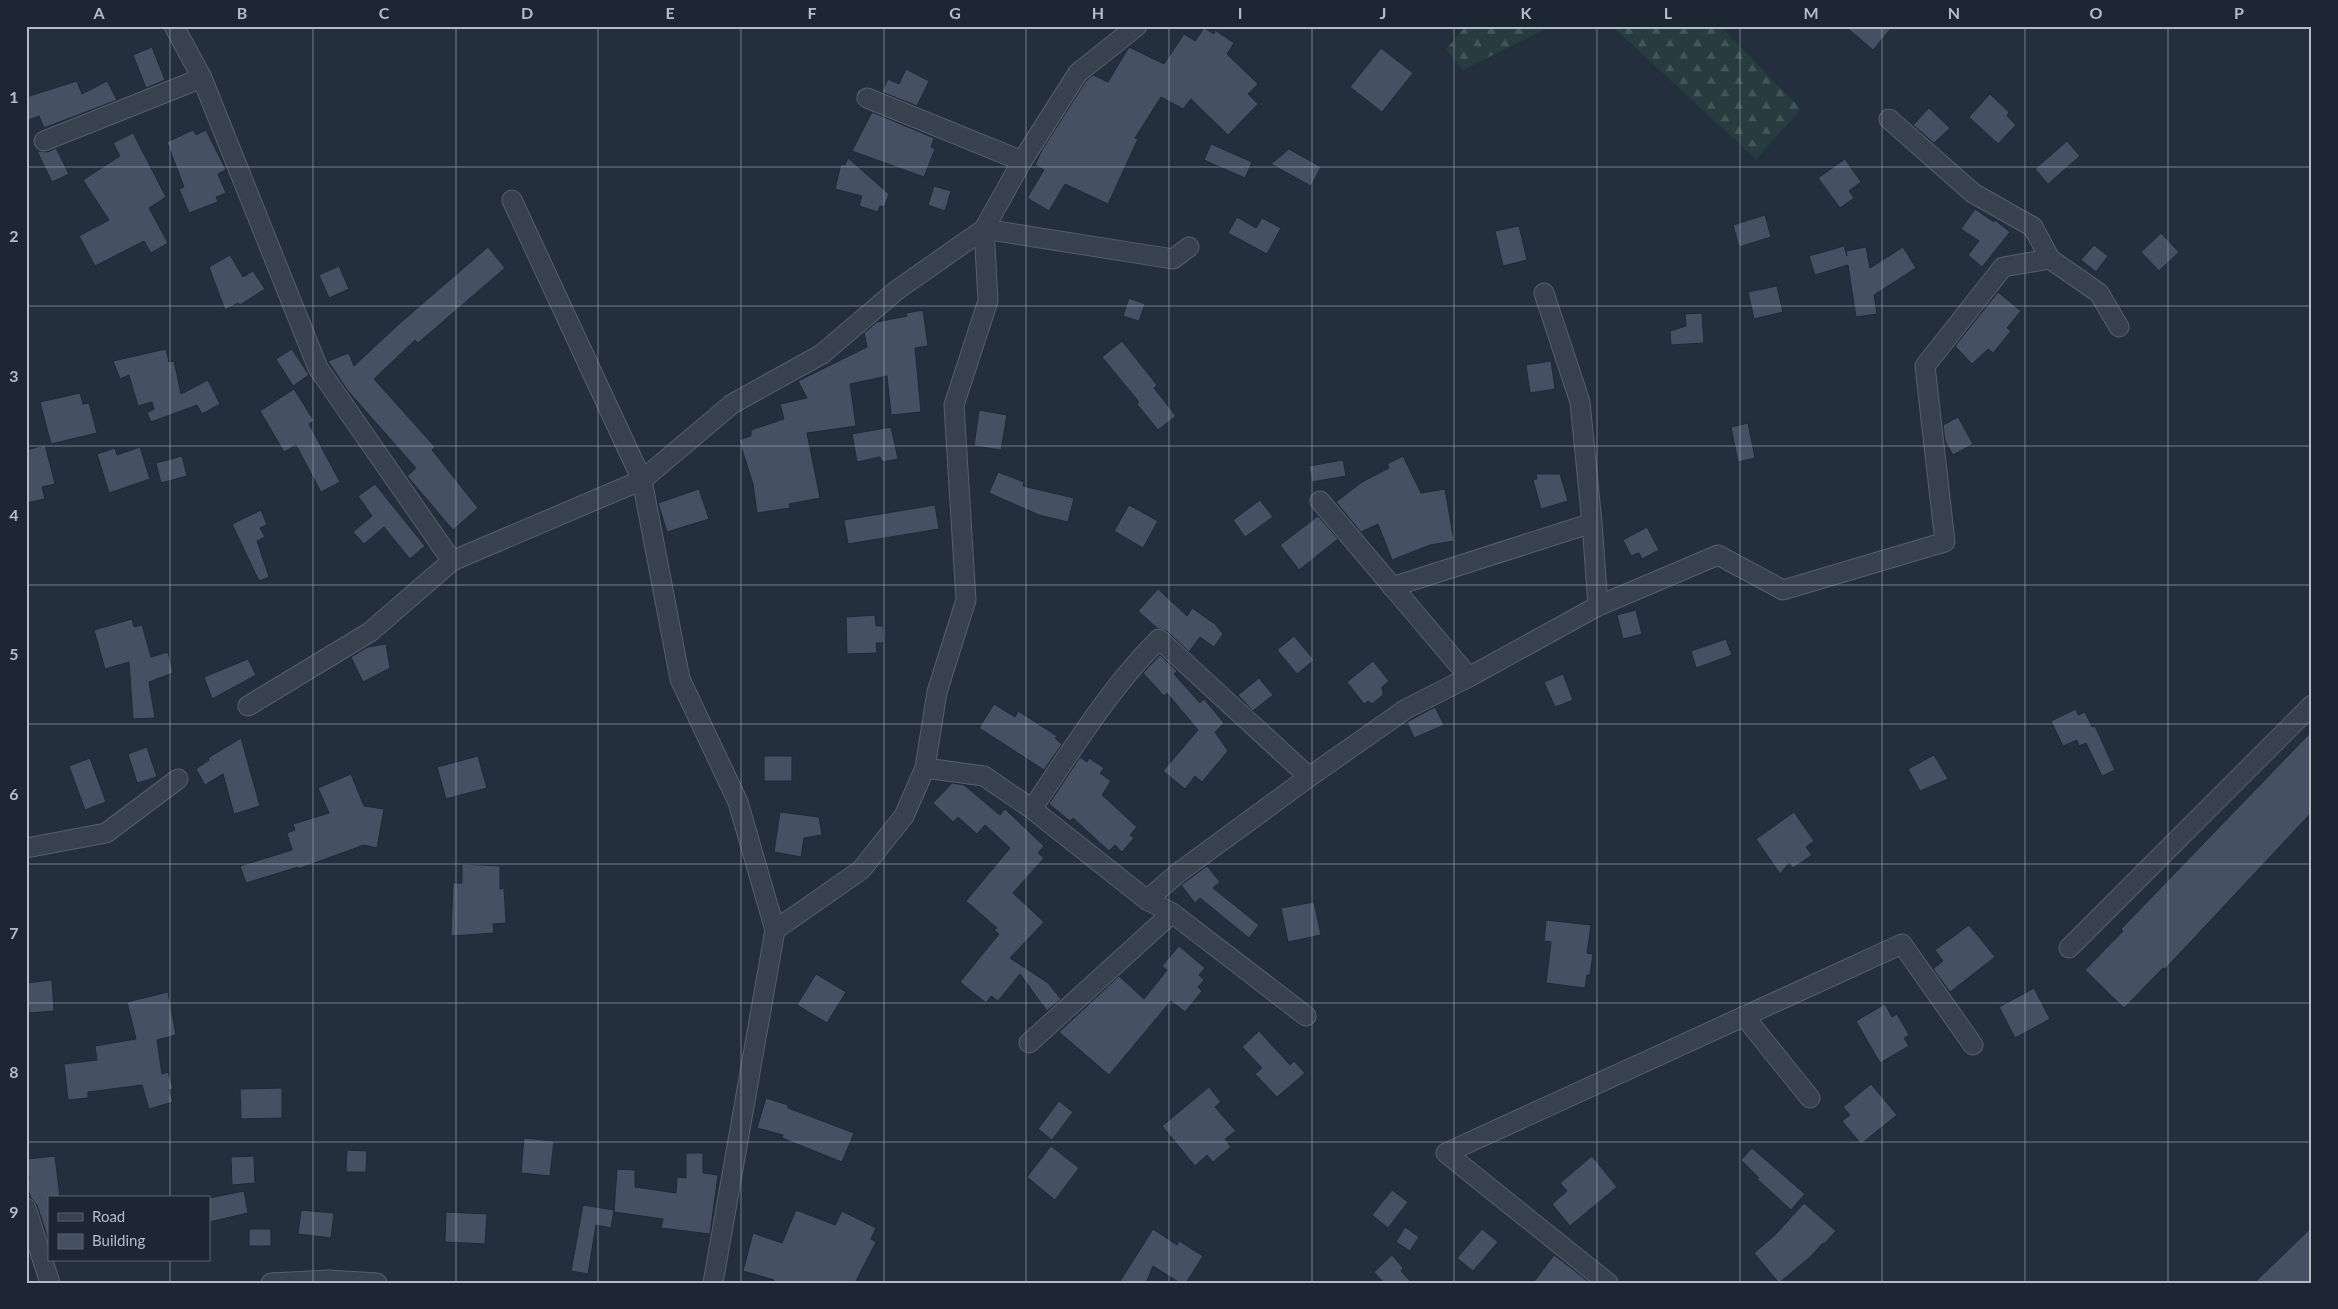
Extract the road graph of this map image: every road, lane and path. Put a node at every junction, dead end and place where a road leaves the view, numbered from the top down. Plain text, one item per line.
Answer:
1 (174, 26) edge
2 (1137, 26) edge
3 (202, 78) junction
4 (867, 98) dead end
5 (1889, 119) dead end
6 (44, 141) dead end
7 (1022, 161) junction
8 (512, 200) dead end
9 (984, 229) junction
10 (1190, 248) dead end
11 (2050, 259) junction
12 (1544, 293) dead end
13 (2118, 327) dead end
14 (642, 480) junction
15 (1320, 501) dead end
16 (1592, 523) junction
17 (452, 561) junction
18 (1392, 587) junction
19 (1598, 606) junction
20 (1469, 677) junction
21 (2312, 705) edge
22 (248, 706) dead end
23 (925, 768) junction
24 (1308, 777) junction
25 (178, 779) dead end
26 (1032, 809) junction
27 (26, 848) edge
28 (1147, 900) junction
29 (1172, 913) junction
30 (775, 930) junction
31 (2069, 948) dead end
32 (1306, 1016) dead end
33 (1744, 1016) junction
34 (1029, 1043) dead end
35 (1974, 1045) dead end
36 (1810, 1098) dead end
37 (26, 1208) edge
38 (329, 1282) edge
39 (50, 1283) edge
40 (271, 1283) edge
41 (376, 1283) edge
42 (713, 1283) edge
43 (1608, 1283) edge

1 - 3 street
2 - 7 street
3 - 6 street
3 - 17 street
4 - 7 street
5 - 11 street
7 - 9 street
8 - 14 street
9 - 10 street
9 - 14 street
9 - 23 street
11 - 13 street
11 - 19 street
12 - 16 street
14 - 17 street
14 - 30 street
15 - 18 street
16 - 18 street
16 - 19 street
17 - 22 street
18 - 20 street
19 - 20 street
20 - 24 street
21 - 31 street
23 - 26 street
23 - 30 street
24 - 26 street
24 - 28 street
25 - 27 street
26 - 28 street
28 - 29 street
29 - 32 street
29 - 34 street
30 - 42 street
33 - 35 street
33 - 36 street
33 - 43 street
37 - 39 street
38 - 40 street
38 - 41 street

